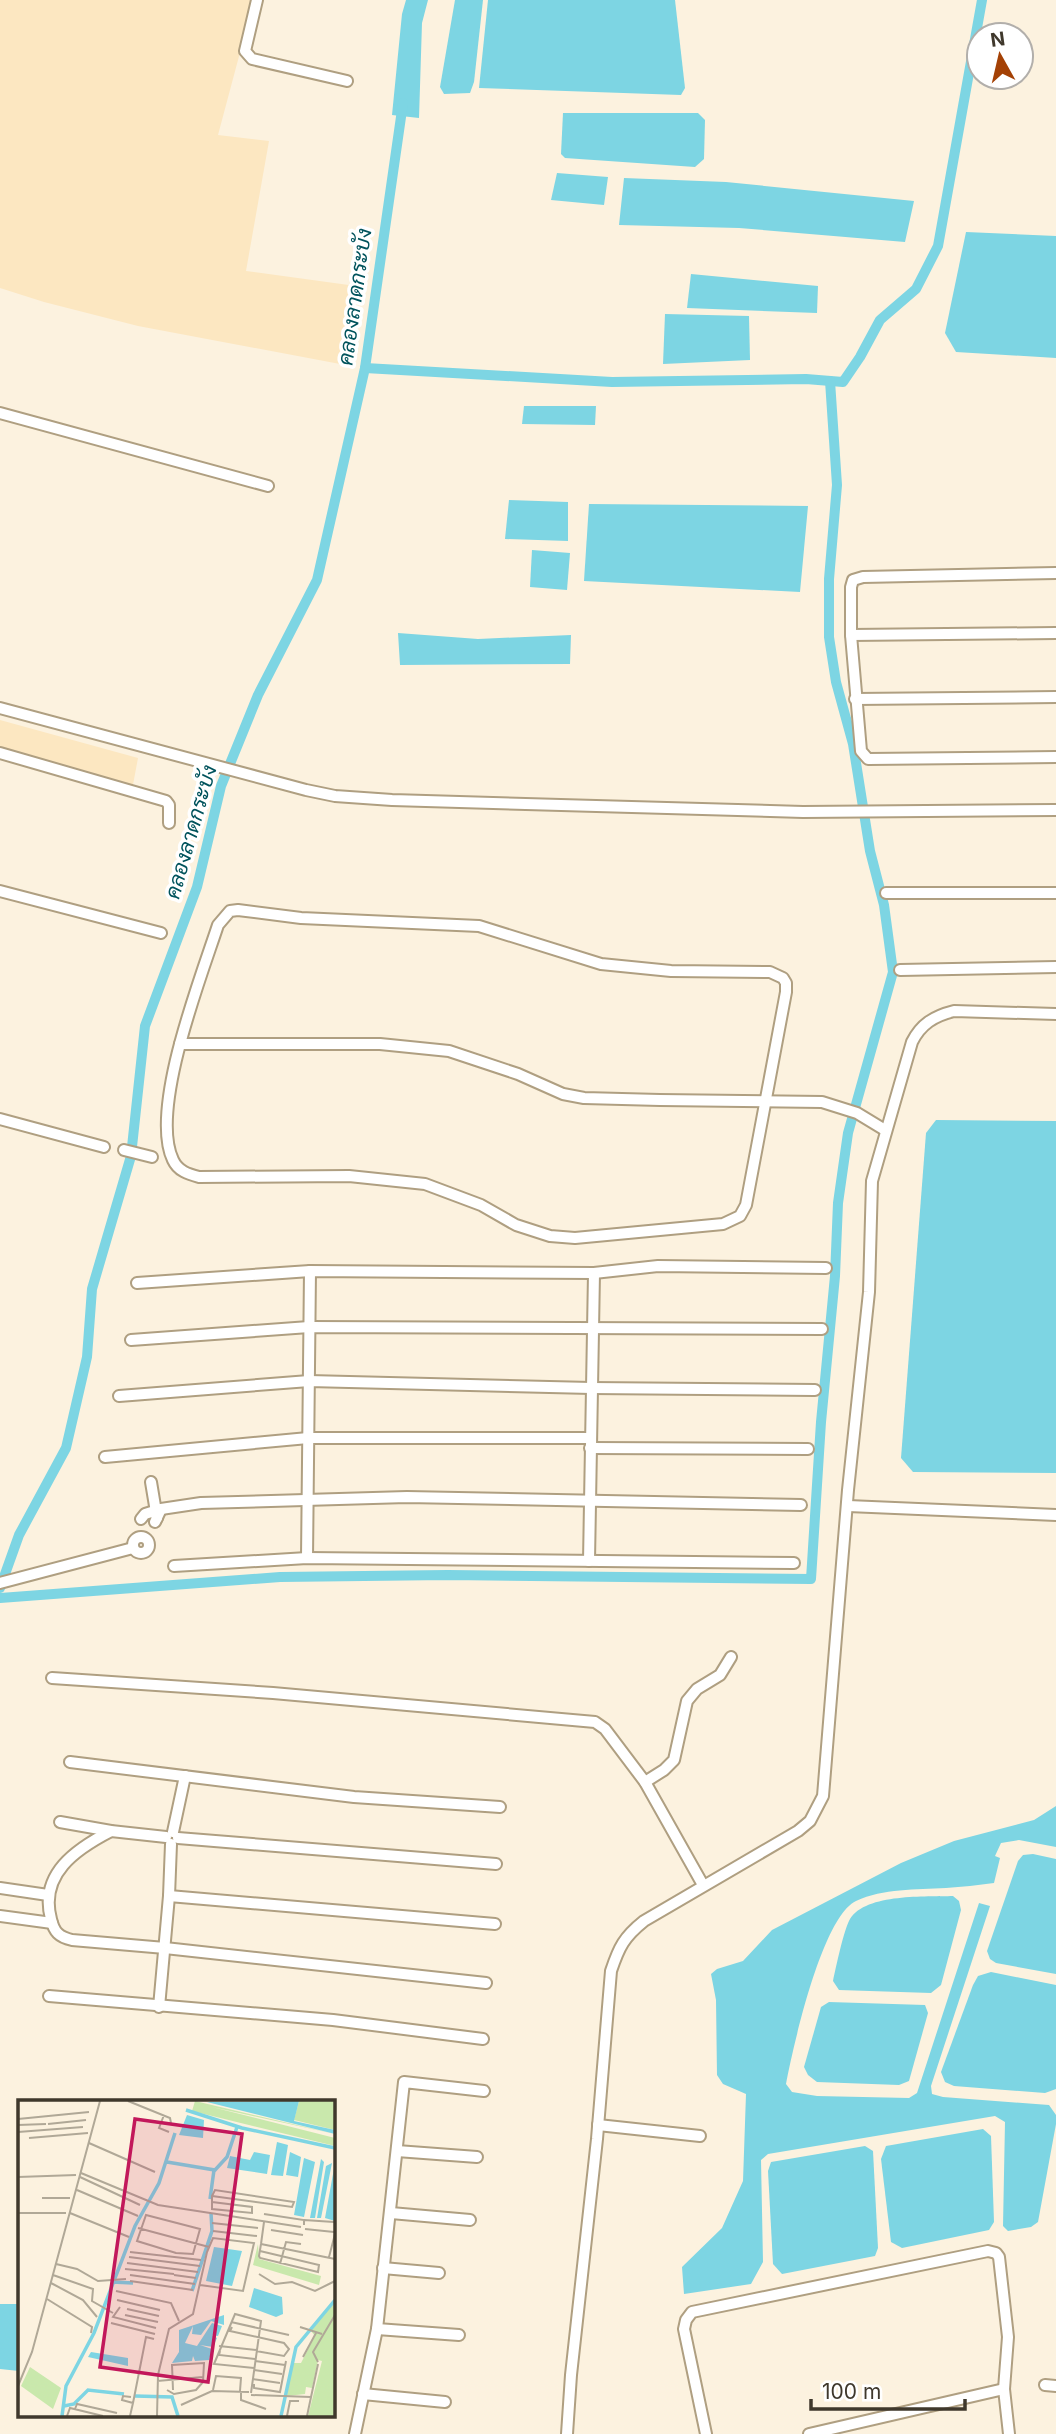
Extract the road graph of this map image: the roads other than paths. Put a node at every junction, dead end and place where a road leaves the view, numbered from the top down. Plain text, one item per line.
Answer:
1 (257, 0) edge
2 (347, 81) dead end
3 (0, 413) edge
4 (268, 485) dead end
5 (1056, 573) edge
6 (1056, 633) edge
7 (851, 635) junction
8 (1056, 697) edge
9 (855, 699) junction
10 (0, 708) edge
11 (0, 753) edge
12 (1056, 757) edge
13 (1056, 810) edge
14 (169, 823) dead end
15 (0, 891) edge
16 (886, 892) dead end
17 (1056, 893) edge
18 (161, 933) dead end
19 (1056, 967) edge
20 (900, 970) dead end
21 (1056, 1014) edge
22 (180, 1044) junction
23 (766, 1102) junction
24 (0, 1119) edge
25 (886, 1129) junction
26 (104, 1147) dead end
27 (124, 1150) dead end
28 (152, 1157) dead end
29 (825, 1268) dead end
30 (310, 1270) junction
31 (594, 1273) junction
32 (137, 1283) dead end
33 (309, 1327) junction
34 (592, 1329) junction
35 (822, 1329) dead end
36 (131, 1340) dead end
37 (309, 1381) junction
38 (591, 1388) junction
39 (815, 1390) dead end
40 (118, 1396) dead end
41 (307, 1438) junction
42 (590, 1443) junction
43 (808, 1449) dead end
44 (104, 1457) dead end
45 (151, 1482) dead end
46 (307, 1500) junction
47 (589, 1501) junction
48 (801, 1505) dead end
49 (848, 1506) junction
50 (1056, 1515) edge
51 (148, 1527) junction
52 (307, 1558) junction
53 (589, 1561) junction
54 (794, 1563) dead end
55 (174, 1566) dead end
56 (0, 1583) edge
57 (731, 1657) dead end
58 (52, 1678) dead end
59 (70, 1762) dead end
60 (185, 1776) junction
61 (645, 1782) junction
62 (500, 1807) dead end
63 (60, 1822) dead end
64 (111, 1831) junction
65 (172, 1838) junction
66 (496, 1864) dead end
67 (703, 1885) junction
68 (0, 1888) edge
69 (48, 1895) junction
70 (169, 1896) junction
71 (0, 1916) edge
72 (52, 1923) junction
73 (495, 1924) dead end
74 (165, 1948) junction
75 (486, 1983) dead end
76 (49, 1996) dead end
77 (159, 2007) junction
78 (483, 2039) dead end
79 (484, 2091) dead end
80 (598, 2125) junction
81 (700, 2136) dead end
82 (397, 2151) junction
83 (477, 2157) dead end
84 (391, 2213) junction
85 (470, 2220) dead end
86 (383, 2268) junction
87 (439, 2273) dead end
88 (377, 2329) junction
89 (459, 2335) dead end
90 (1004, 2389) junction
91 (363, 2394) junction
92 (445, 2402) dead end
93 (355, 2434) edge
94 (566, 2434) edge
95 (706, 2434) edge
96 (809, 2434) edge
97 (1009, 2434) edge

1 - 2 street
3 - 4 street
5 - 7 street
6 - 7 street
7 - 9 street
8 - 9 street
9 - 12 street
10 - 13 street
11 - 14 street
15 - 18 street
16 - 17 street
19 - 20 street
21 - 25 street
22 - 23 street
22 - 23 street
22 - 23 street
23 - 25 street
24 - 26 street
25 - 49 street
27 - 28 street
29 - 31 street
30 - 31 street
30 - 32 street
30 - 33 street
31 - 34 street
33 - 34 street
33 - 36 street
33 - 37 street
34 - 35 street
34 - 38 street
37 - 38 street
37 - 40 street
37 - 41 street
38 - 39 street
38 - 42 street
41 - 42 street
41 - 44 street
41 - 46 street
42 - 43 street
42 - 47 street
45 - 51 street
46 - 47 street
46 - 51 street
46 - 52 street
47 - 48 street
47 - 53 street
49 - 50 street
49 - 67 street
51 - 56 street
52 - 53 street
52 - 55 street
53 - 54 street
57 - 61 street
58 - 61 street
59 - 60 street
60 - 62 street
60 - 65 street
61 - 67 street
63 - 64 street
64 - 65 street
64 - 69 street
65 - 66 street
65 - 70 street
67 - 80 street
68 - 69 street
69 - 72 street
70 - 73 street
70 - 74 street
71 - 72 street
72 - 74 street
74 - 75 street
74 - 77 street
76 - 77 street
77 - 78 street
79 - 82 street
80 - 81 street
80 - 94 street
82 - 83 street
82 - 84 street
84 - 85 street
84 - 86 street
86 - 87 street
86 - 88 street
88 - 89 street
88 - 91 street
90 - 95 street
90 - 96 street
90 - 97 street
91 - 92 street
91 - 93 street

